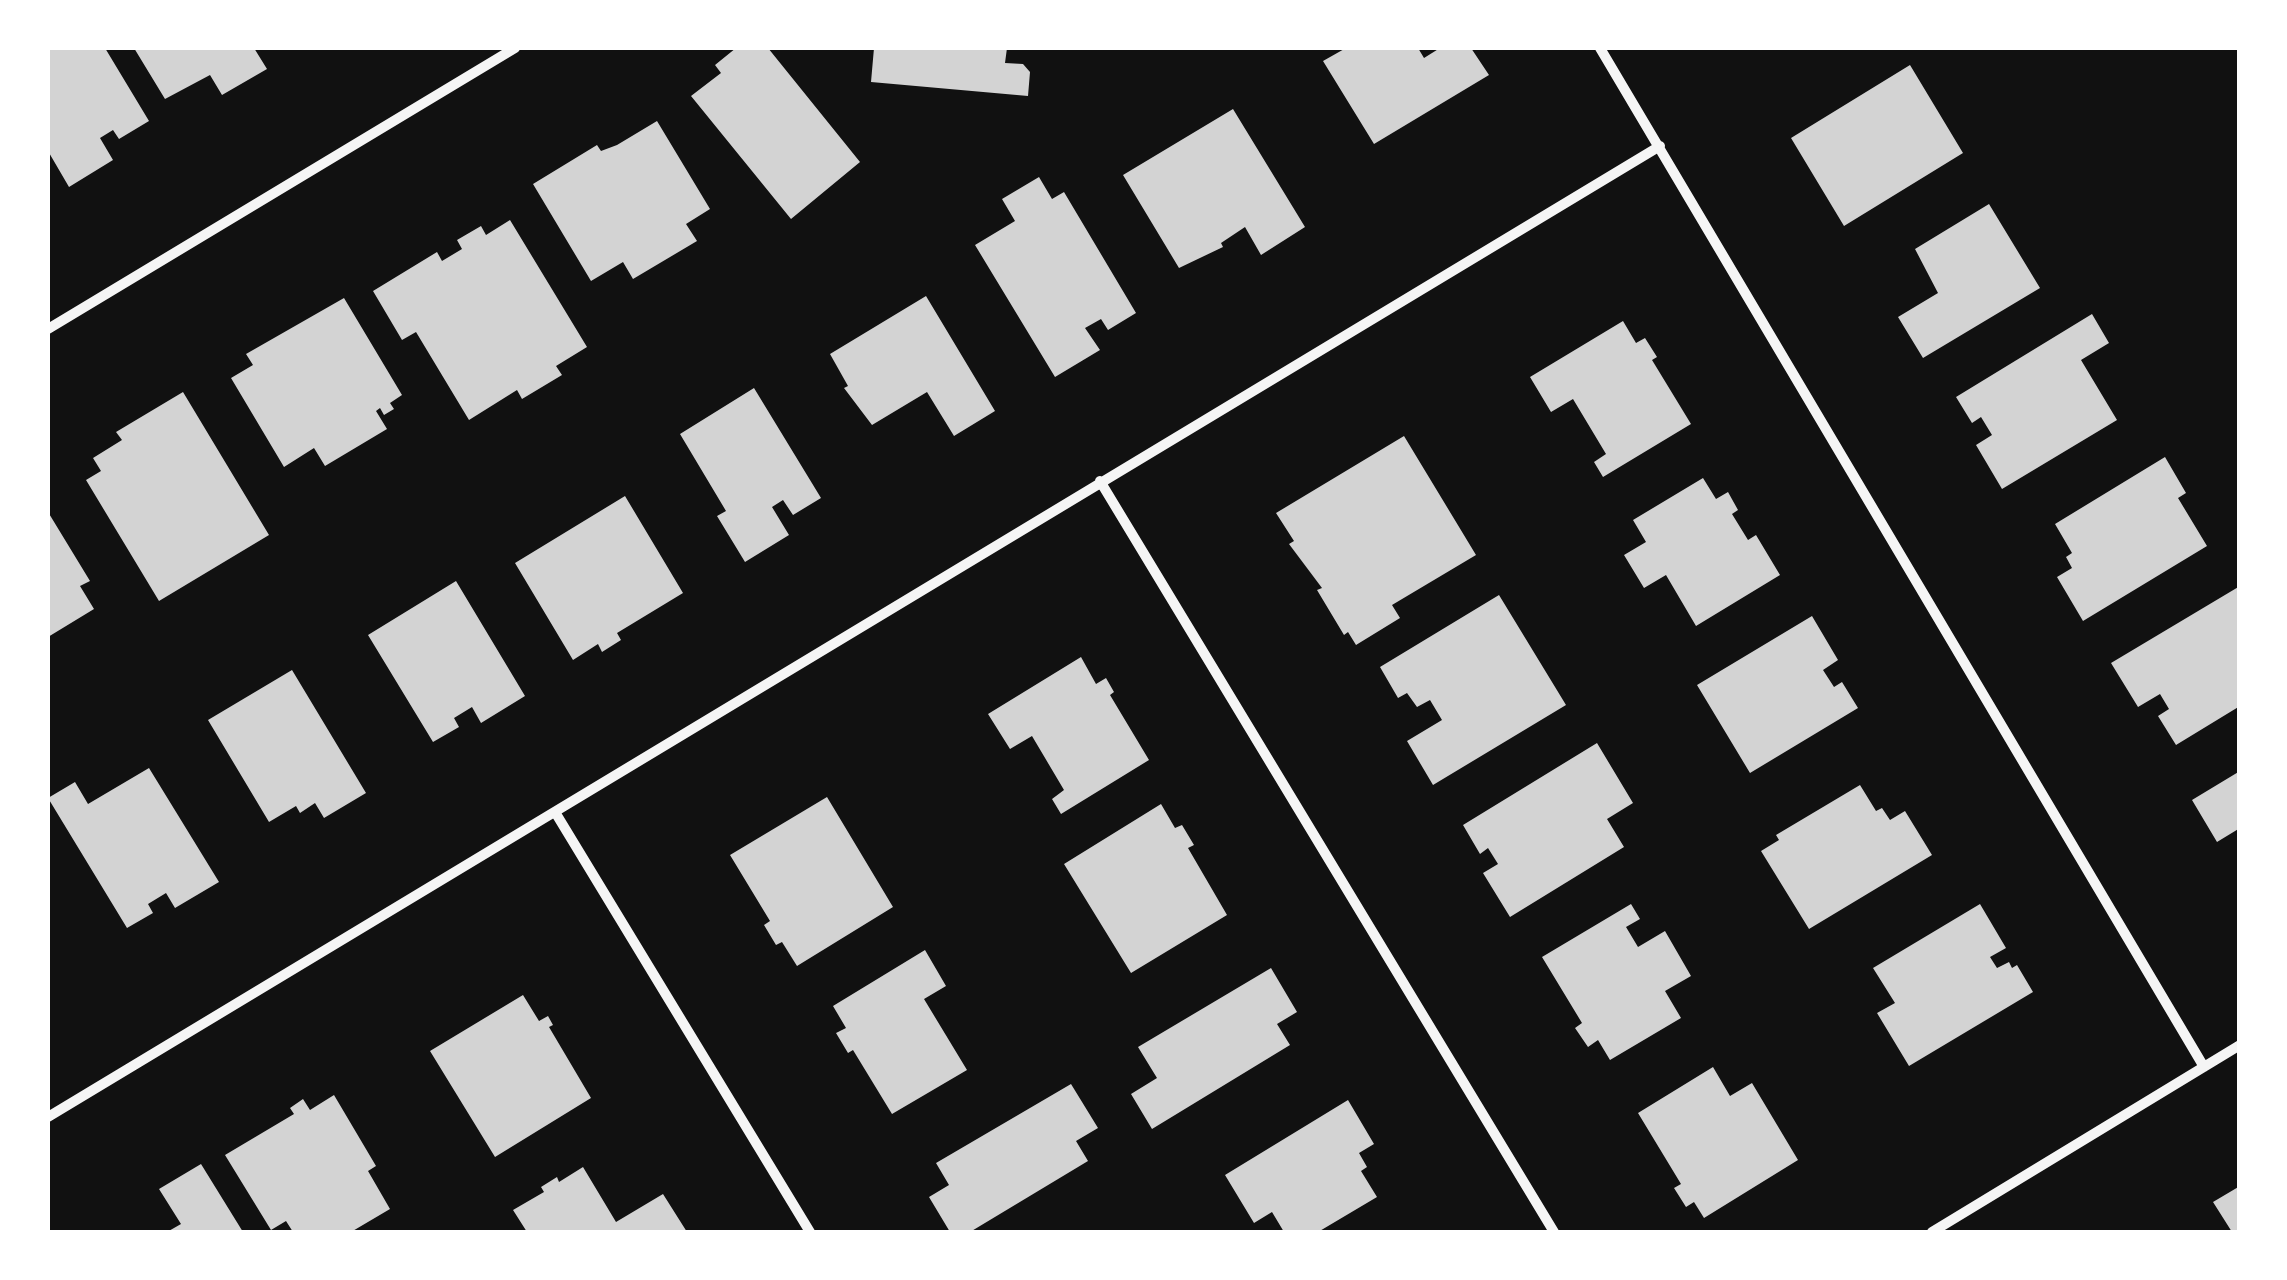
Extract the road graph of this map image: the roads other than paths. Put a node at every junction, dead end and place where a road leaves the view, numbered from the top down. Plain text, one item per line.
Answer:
1 (515, 48) edge
2 (1600, 48) edge
3 (1660, 146) junction
4 (48, 329) edge
5 (1100, 481) junction
6 (555, 812) junction
7 (2240, 1045) edge
8 (2204, 1066) junction
9 (48, 1117) edge
10 (810, 1232) edge
11 (1554, 1232) edge
12 (1932, 1232) edge

1 - 4 street
2 - 3 street
3 - 5 street
3 - 8 street
5 - 6 street
5 - 11 street
6 - 9 street
6 - 10 street
7 - 8 street
8 - 12 street

